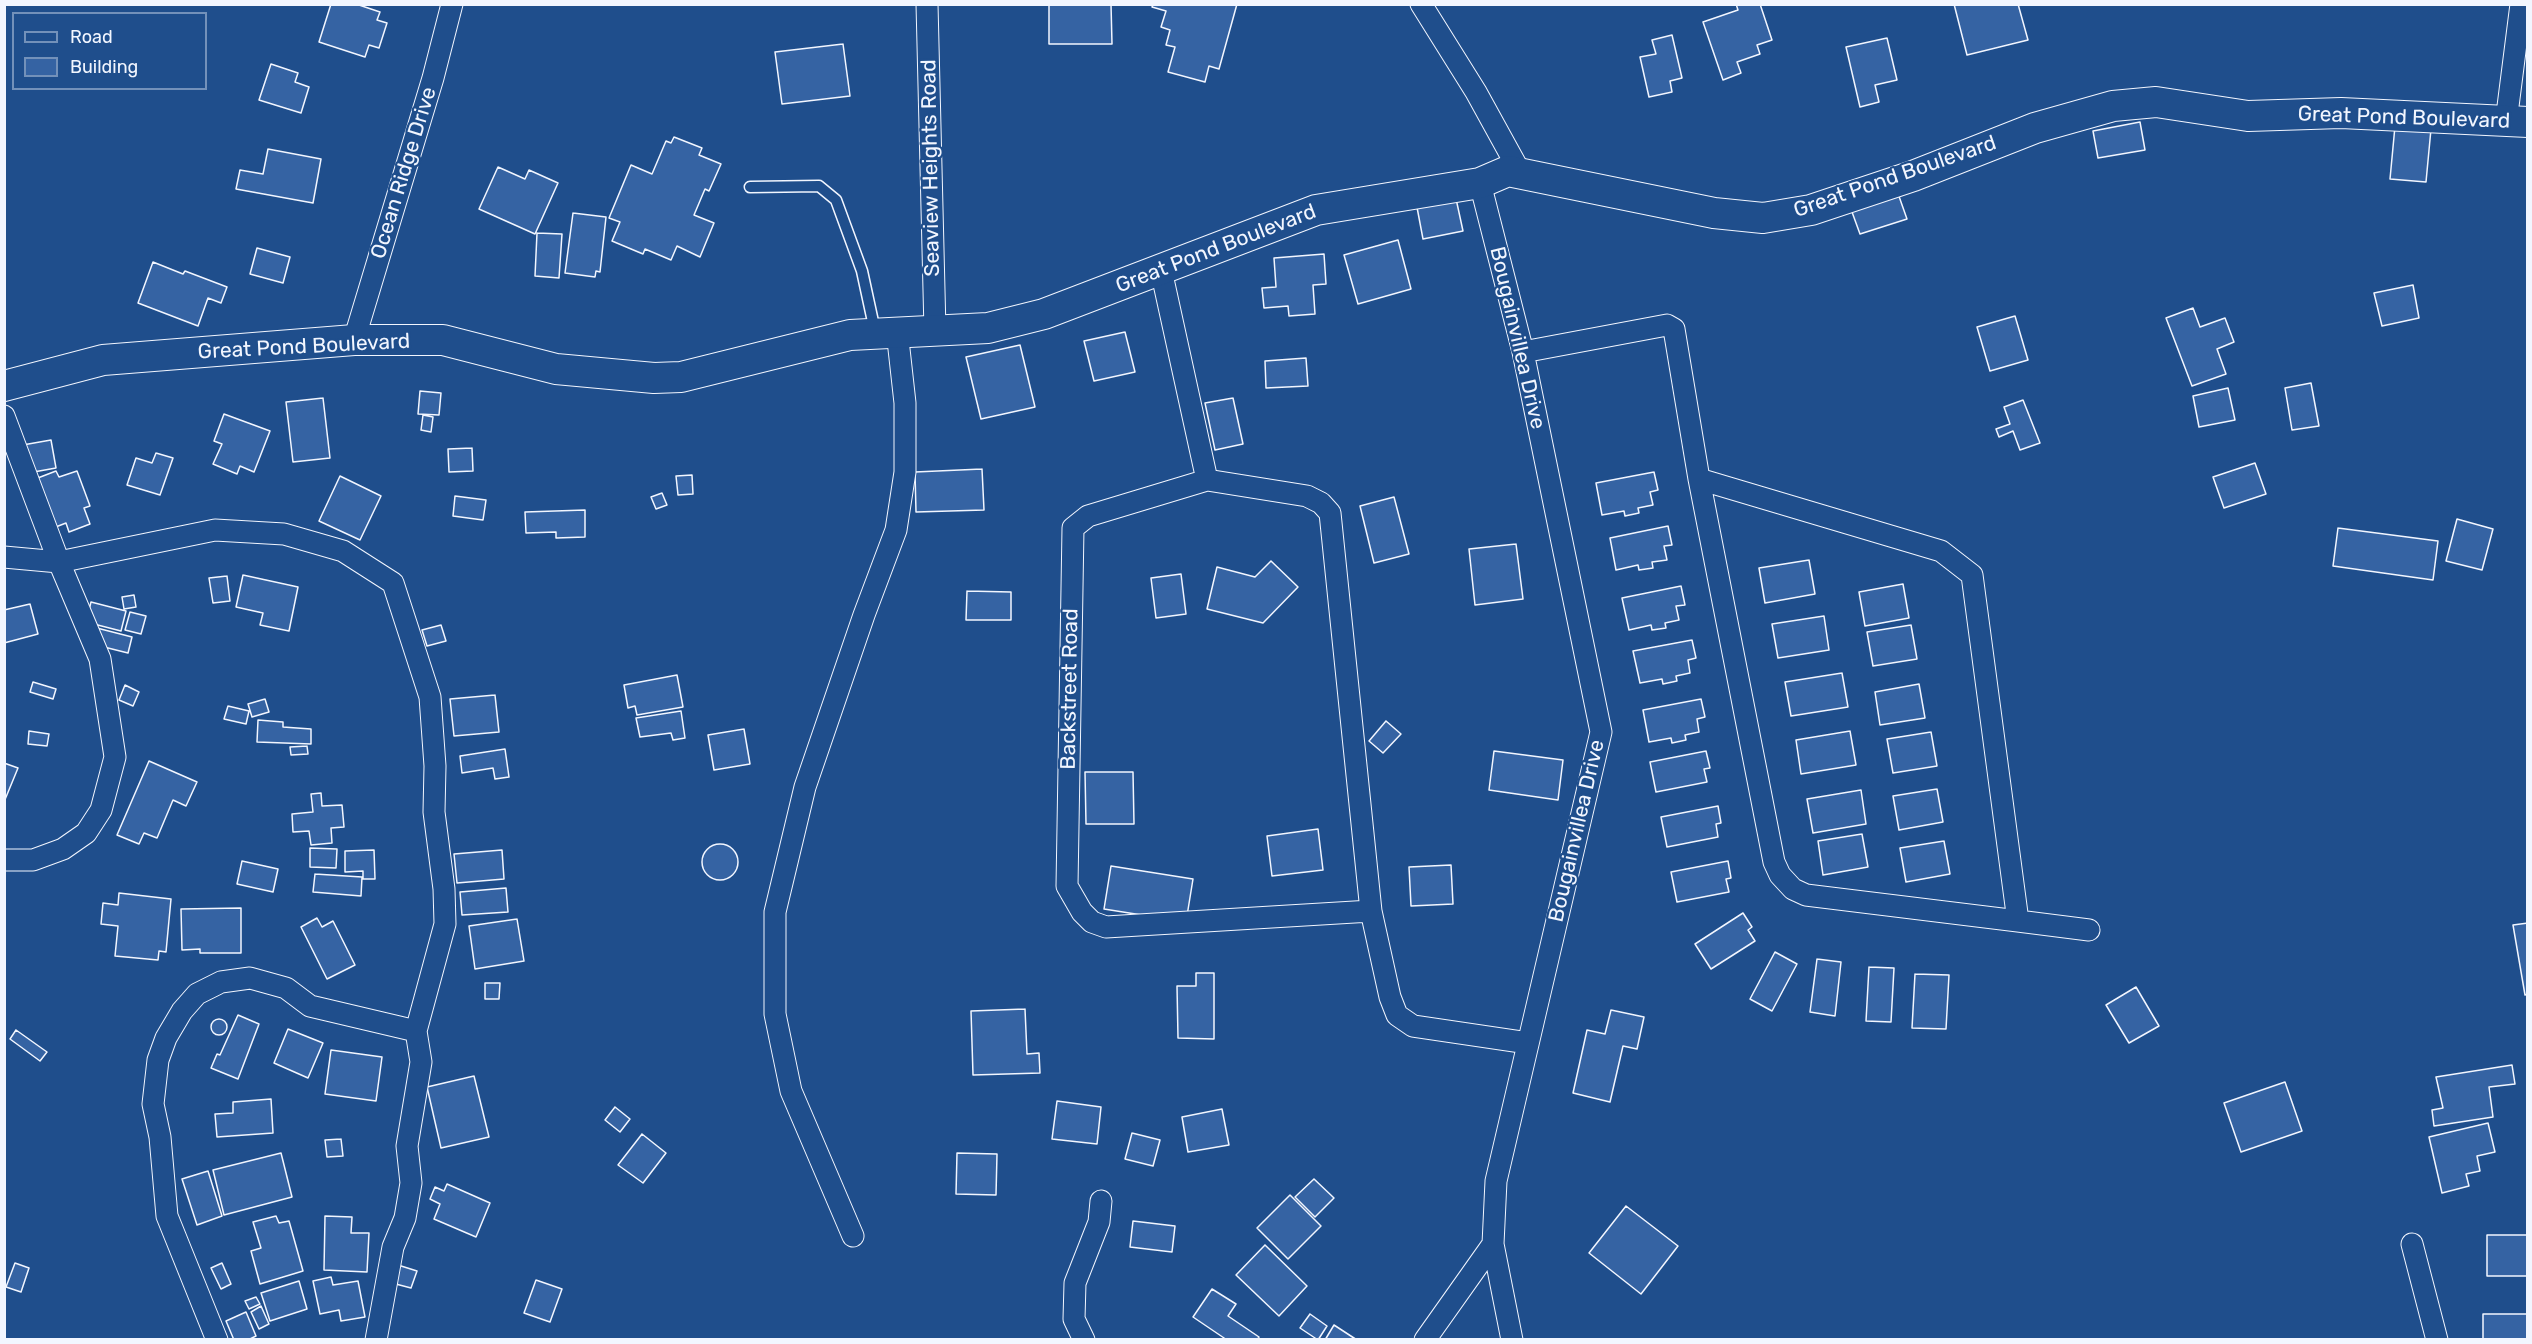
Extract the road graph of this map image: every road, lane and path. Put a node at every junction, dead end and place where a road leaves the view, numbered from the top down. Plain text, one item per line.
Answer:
1 (452, 4) edge
2 (927, 4) edge
3 (1421, 4) edge
4 (2522, 4) edge
5 (2517, 122) edge
6 (1520, 172) junction
7 (1480, 183) junction
8 (750, 187) dead end
9 (1161, 270) junction
10 (935, 330) junction
11 (886, 332) junction
12 (354, 340) junction
13 (1523, 352) junction
14 (4, 386) edge
15 (4, 416) edge
16 (1700, 479) junction
17 (1208, 480) junction
18 (4, 557) edge
19 (59, 562) junction
20 (4, 860) edge
21 (1371, 911) junction
22 (2018, 921) junction
23 (2089, 930) dead end
24 (416, 1031) junction
25 (1528, 1043) junction
26 (1101, 1201) dead end
27 (853, 1236) dead end
28 (1493, 1244) junction
29 (2412, 1244) dead end
30 (217, 1340) edge
31 (376, 1340) edge
32 (1084, 1340) edge
33 (1425, 1340) edge
34 (1512, 1340) edge
35 (2437, 1340) edge

1 - 12 street, Ocean Ridge Drive
2 - 10 street, Seaview Heights Road
3 - 6 street
4 - 5 street
5 - 6 street, Great Pond Boulevard
6 - 7 street, Great Pond Boulevard
7 - 9 street, Great Pond Boulevard
7 - 13 street, Bougainvillea Drive
8 - 11 lane
9 - 10 street, Great Pond Boulevard
9 - 17 street
10 - 11 street, Great Pond Boulevard
11 - 12 street, Great Pond Boulevard
11 - 27 street
12 - 14 street, Great Pond Boulevard
13 - 16 street
13 - 25 street, Bougainvillea Drive
15 - 19 street
16 - 22 street
16 - 22 street
17 - 21 street
17 - 21 street, Backstreet Road
18 - 19 street
19 - 20 street
19 - 24 street
21 - 25 street
22 - 23 street
24 - 30 street
24 - 31 street
25 - 28 street, Bougainvillea Drive
26 - 32 street
28 - 33 street
28 - 34 street, Bougainvillea Drive
29 - 35 street

